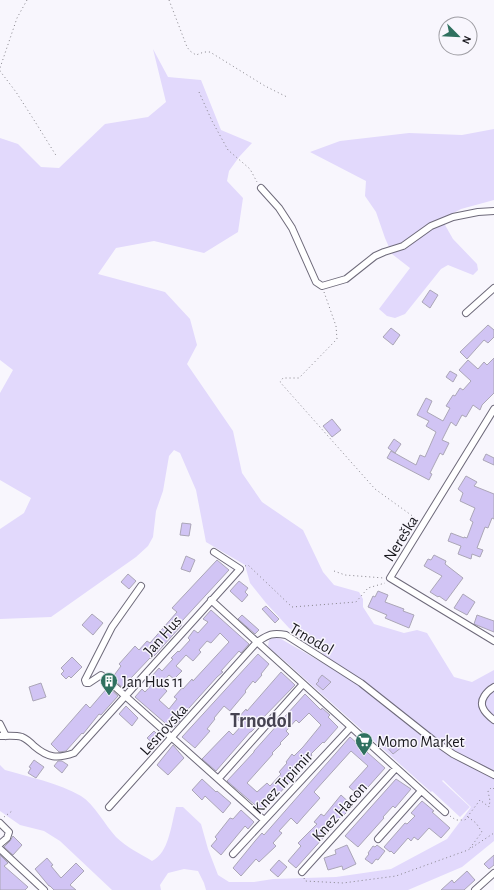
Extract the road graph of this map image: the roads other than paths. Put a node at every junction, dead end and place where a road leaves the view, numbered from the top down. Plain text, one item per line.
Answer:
1 (261, 188) road end
2 (494, 211) edge
3 (494, 288) edge
4 (466, 313) dead end
5 (494, 409) edge
6 (214, 552) dead end
7 (142, 586) dead end
8 (211, 600) junction
9 (494, 641) edge
10 (257, 642) junction
11 (303, 684) junction
12 (494, 687) edge
13 (126, 695) junction
14 (494, 720) edge
15 (0, 724) edge
16 (350, 727) junction
17 (3, 736) edge
18 (173, 737) junction
19 (396, 768) junction
20 (494, 775) edge
21 (218, 778) junction
22 (421, 791) junction
23 (109, 807) dead end
24 (444, 812) dead end
25 (264, 820) junction
26 (0, 822) edge
27 (378, 839) dead end
28 (0, 844) edge
29 (0, 849) edge
30 (233, 854) dead end
31 (302, 872) road end
32 (494, 873) edge
33 (44, 890) edge
34 (475, 890) edge

1 - 2 street
3 - 4 street
5 - 9 street, Nereška
6 - 8 street, Jan Hus
7 - 13 street
8 - 10 street
8 - 13 street, Jan Hus
10 - 11 street
10 - 18 street, Lesnovska
10 - 20 street, Trnodol
11 - 16 street
11 - 21 street
12 - 14 street
13 - 17 street, Jan Hus
13 - 18 street
15 - 17 street
16 - 19 street
16 - 25 street, Knez Trpimir
18 - 21 street
18 - 23 street, Lesnovska
19 - 22 street
19 - 31 street, Knez Hacon
21 - 25 street
22 - 24 street
22 - 27 street
25 - 30 street, Knez Trpimir
26 - 28 street
29 - 33 street
32 - 34 street

